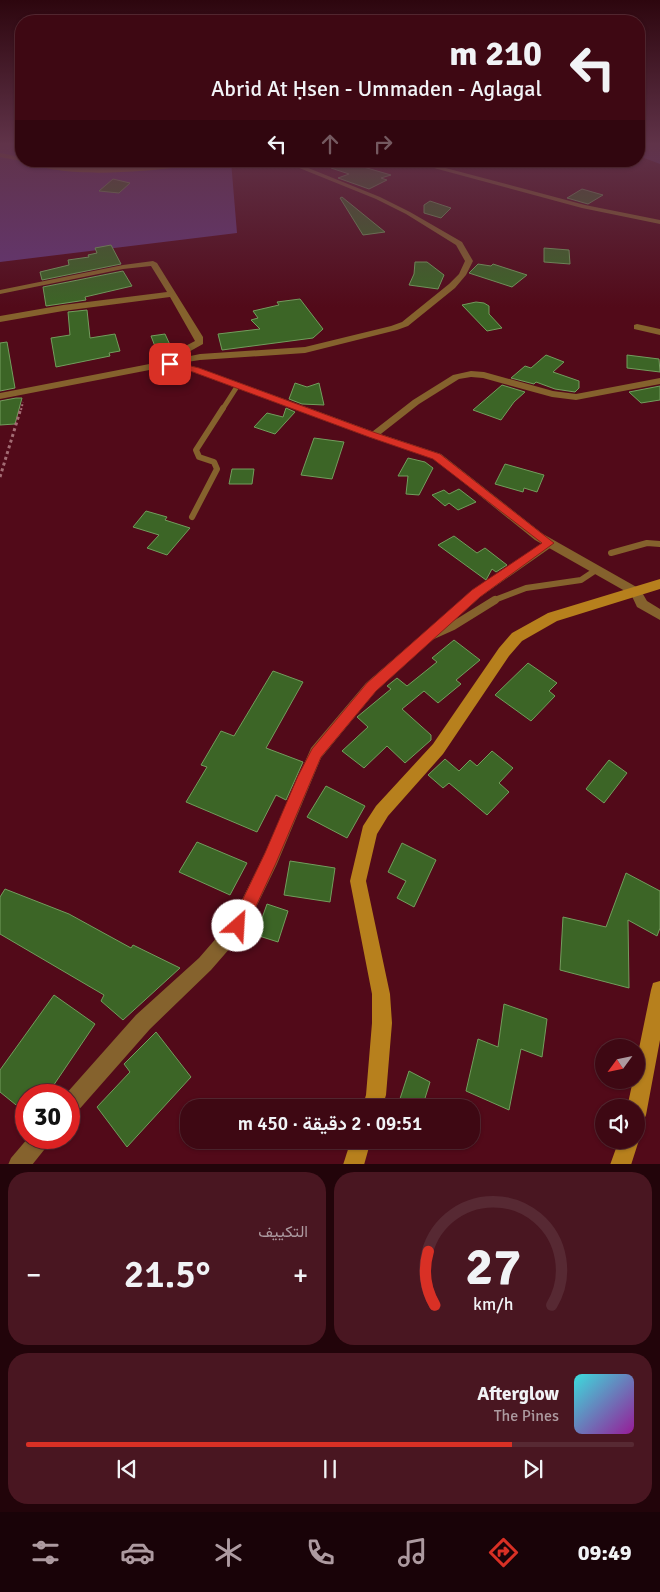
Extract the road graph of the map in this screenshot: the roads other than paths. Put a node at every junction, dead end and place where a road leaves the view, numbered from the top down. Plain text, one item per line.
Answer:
1 (379, 198) edge
2 (551, 198) edge
3 (660, 222) edge
4 (0, 292) edge
5 (173, 294) junction
6 (0, 320) edge
7 (637, 327) dead end
8 (660, 332) edge
9 (170, 364) junction
10 (660, 381) edge
11 (238, 385) junction
12 (0, 396) edge
13 (373, 435) junction
14 (192, 517) dead end
15 (549, 543) junction
16 (660, 544) edge
17 (611, 553) dead end
18 (596, 570) junction
19 (660, 584) edge
20 (636, 592) junction
21 (660, 614) edge
22 (432, 635) junction
23 (660, 990) edge
24 (80, 1093) edge
25 (375, 1099) edge
26 (639, 1099) edge
27 (32, 1149) edge
28 (358, 1149) edge
29 (625, 1149) edge
30 (18, 1164) edge
31 (353, 1164) edge
32 (620, 1164) edge

1 - 9 street
2 - 3 street
4 - 5 street
5 - 6 street
5 - 9 street
7 - 8 street
9 - 11 street
9 - 12 street
10 - 13 street
11 - 13 street
11 - 14 lane
13 - 15 street
15 - 18 street
15 - 22 street
16 - 17 lane
18 - 20 street
18 - 22 lane
19 - 20 main road
20 - 21 street
20 - 25 main road
22 - 24 street
23 - 26 main road
27 - 30 street
28 - 31 main road
29 - 32 main road

